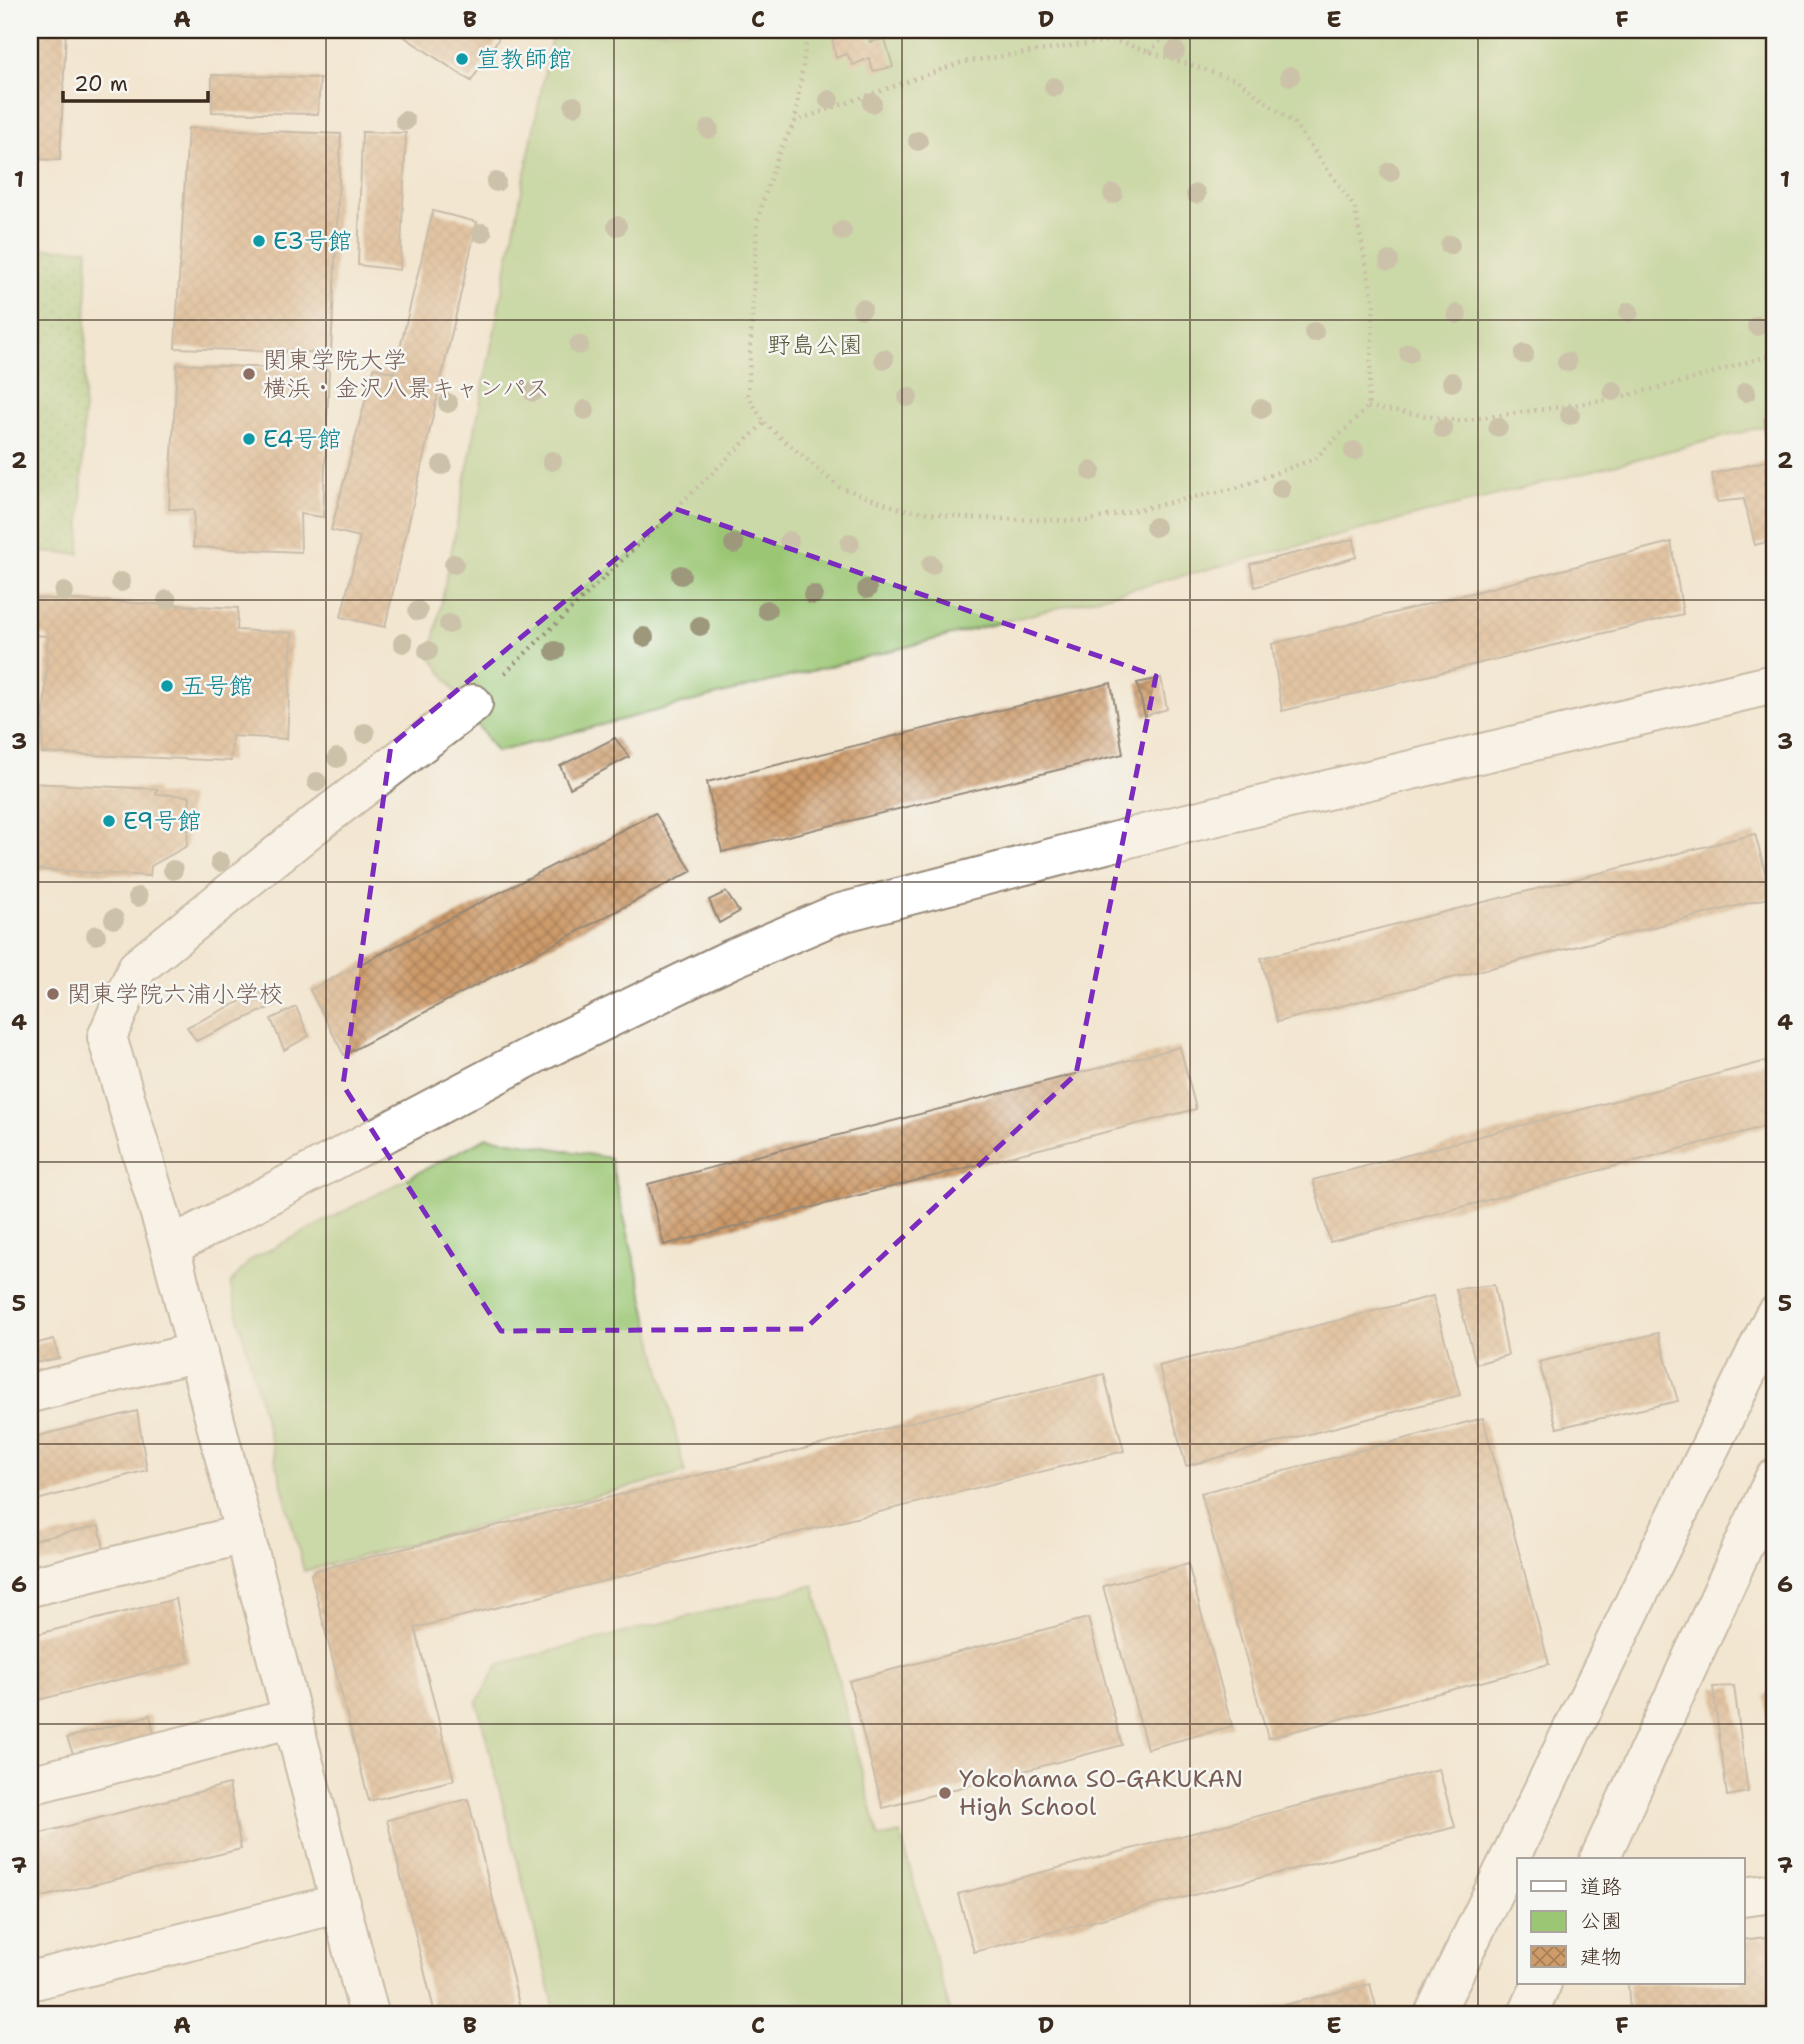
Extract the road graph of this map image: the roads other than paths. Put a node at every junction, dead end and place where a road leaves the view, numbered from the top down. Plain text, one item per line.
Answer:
1 (1774, 684) edge
2 (473, 704) road end
3 (170, 1247) junction
4 (1774, 1316) edge
5 (198, 1352) junction
6 (30, 1393) edge
7 (1774, 1479) edge
8 (245, 1534) junction
9 (30, 1587) edge
10 (293, 1717) junction
11 (30, 1785) edge
12 (1600, 1858) edge
13 (1774, 1893) edge
14 (1744, 1897) edge
15 (341, 1903) junction
16 (30, 1982) edge
17 (1542, 1984) edge
18 (369, 2014) edge
19 (1434, 2014) edge
20 (1528, 2014) edge

1 - 3 street
2 - 3 street
3 - 5 street
4 - 19 street
5 - 6 street
5 - 8 street
7 - 12 street
8 - 9 street
8 - 10 street
10 - 11 street
10 - 15 street
13 - 14 street
15 - 16 street
15 - 18 street
17 - 20 street

